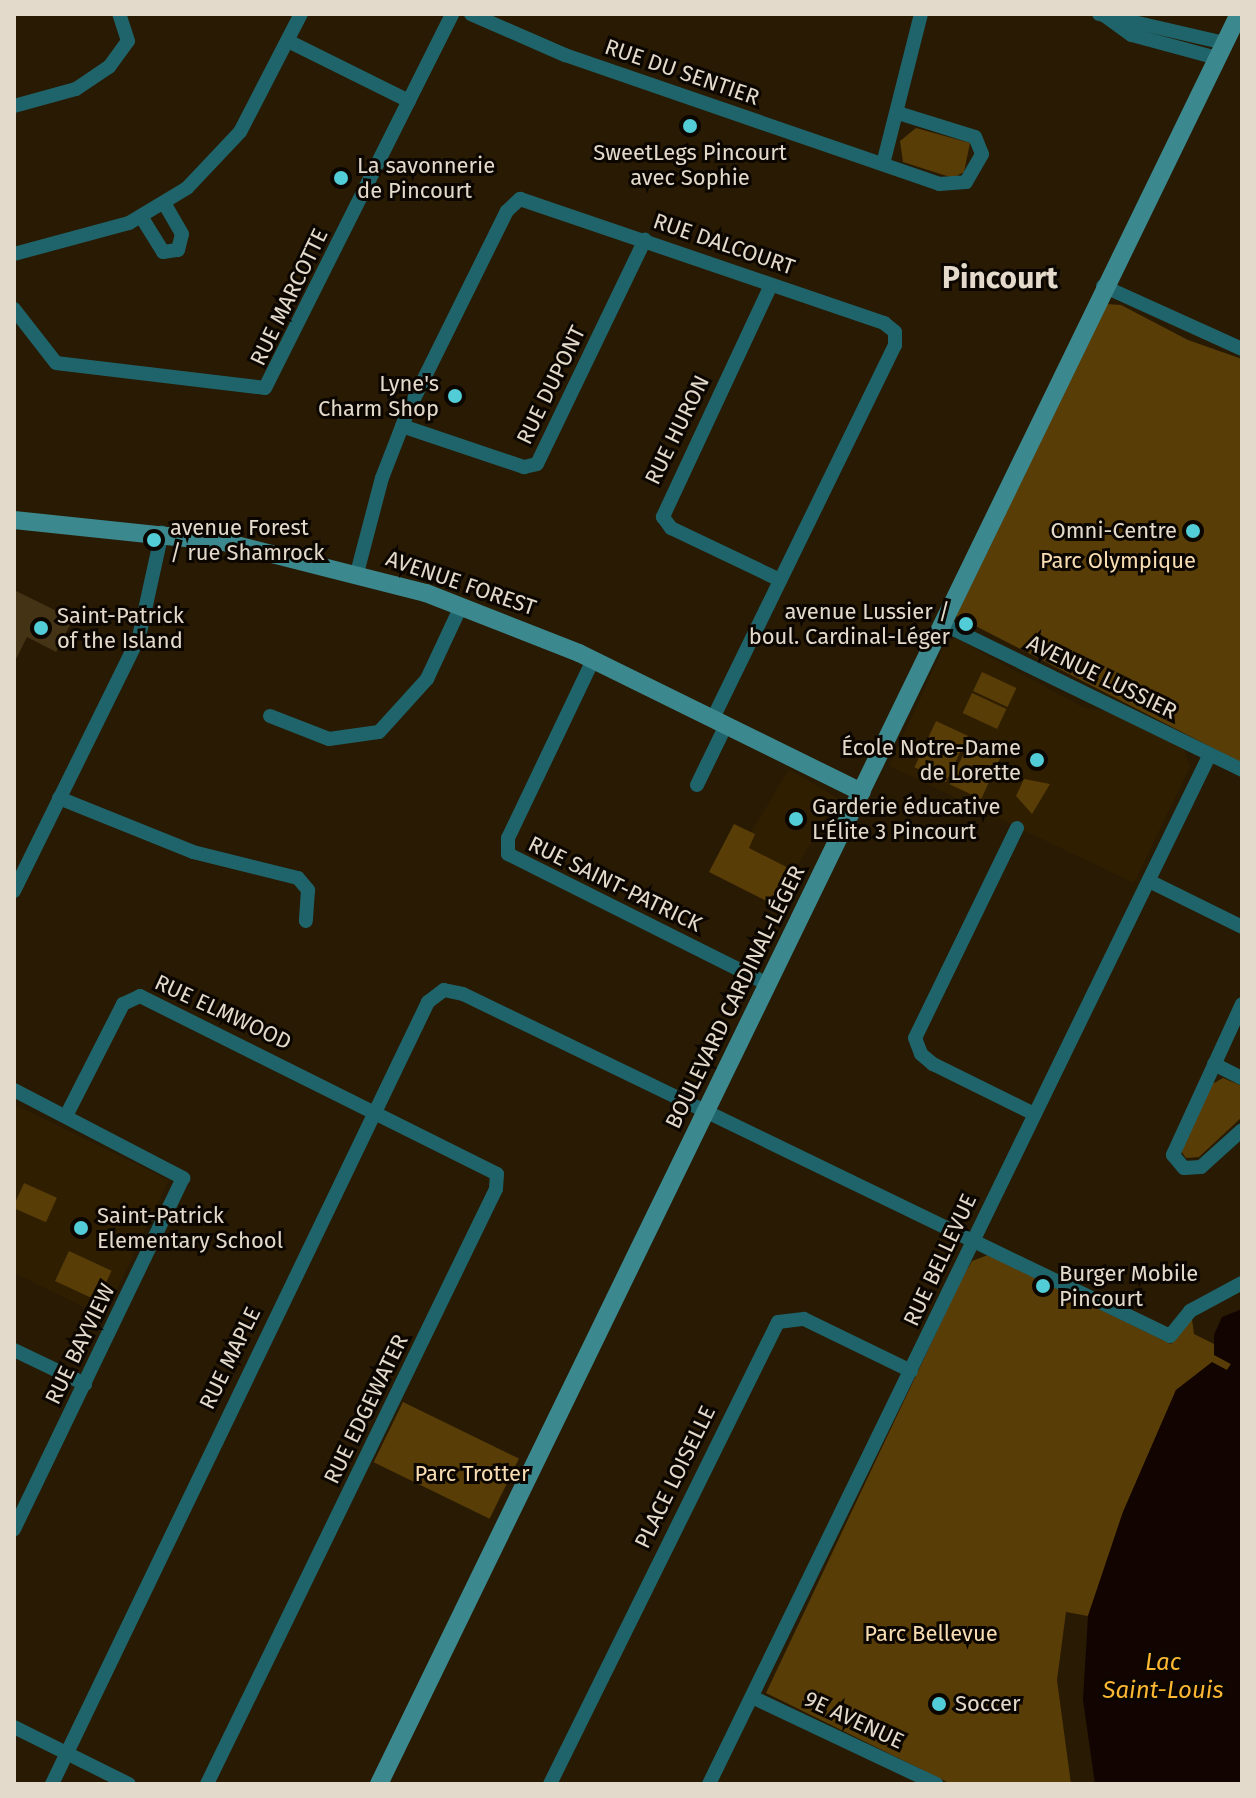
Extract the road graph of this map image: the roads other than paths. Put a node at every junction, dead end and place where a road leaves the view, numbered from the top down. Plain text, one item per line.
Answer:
1 (119, 14) edge
2 (301, 14) edge
3 (452, 14) edge
4 (471, 14) edge
5 (921, 14) edge
6 (1101, 14) edge
7 (1239, 14) edge
8 (288, 41) junction
9 (1221, 51) junction
10 (409, 101) junction
11 (14, 106) edge
12 (898, 113) junction
13 (883, 164) junction
14 (165, 205) junction
15 (142, 218) junction
16 (645, 240) junction
17 (14, 254) edge
18 (771, 285) junction
19 (1103, 286) junction
20 (14, 309) edge
21 (1242, 349) edge
22 (402, 426) junction
23 (14, 520) edge
24 (162, 532) junction
25 (357, 573) junction
26 (780, 580) junction
27 (461, 606) junction
28 (943, 624) junction
29 (593, 660) junction
30 (270, 716) dead end
31 (720, 722) junction
32 (1210, 754) junction
33 (1242, 770) edge
34 (697, 785) dead end
35 (862, 792) junction
36 (59, 798) junction
37 (1017, 828) dead end
38 (1149, 881) junction
39 (14, 891) edge
40 (306, 921) dead end
41 (1242, 927) edge
42 (768, 984) junction
43 (1242, 1004) edge
44 (1214, 1064) junction
45 (1242, 1078) edge
46 (14, 1090) edge
47 (376, 1111) junction
48 (706, 1112) junction
49 (1034, 1114) junction
50 (66, 1116) junction
51 (1242, 1130) edge
52 (973, 1240) junction
53 (1242, 1283) edge
54 (14, 1350) edge
55 (911, 1371) junction
56 (85, 1384) junction
57 (14, 1529) edge
58 (752, 1697) junction
59 (14, 1727) edge
60 (66, 1752) junction
61 (52, 1784) edge
62 (129, 1784) edge
63 (207, 1784) edge
64 (379, 1784) edge
65 (550, 1784) edge
66 (709, 1784) edge
67 (936, 1784) edge

1 - 11 street
2 - 8 street
3 - 10 street, RUE MARCOTTE
4 - 13 street, RUE DU SENTIER
5 - 12 street
6 - 9 street
7 - 9 street, BOULEVARD CARDINAL-LÉGER
8 - 10 street
8 - 14 street
9 - 19 street, BOULEVARD CARDINAL-LÉGER
10 - 20 street, RUE MARCOTTE
12 - 13 street
12 - 13 street, RUE DU SENTIER
14 - 15 street
14 - 15 street
15 - 17 street
16 - 18 street, RUE DALCOURT
16 - 22 street, RUE DALCOURT
16 - 22 street, RUE DUPONT
18 - 26 street, RUE HURON
18 - 26 street, RUE DALCOURT
19 - 21 street
19 - 28 street, BOULEVARD CARDINAL-LÉGER
22 - 25 street, RUE DALCOURT
23 - 24 street, AVENUE FOREST
24 - 25 street, AVENUE FOREST
24 - 36 street
25 - 27 street, AVENUE FOREST
26 - 31 street, RUE DALCOURT
27 - 29 street, AVENUE FOREST
27 - 30 street
28 - 32 street, AVENUE LUSSIER
28 - 35 street, BOULEVARD CARDINAL-LÉGER
29 - 31 street, AVENUE FOREST
29 - 42 street, RUE SAINT-PATRICK
31 - 34 street, RUE DALCOURT
31 - 35 street, AVENUE FOREST
32 - 33 street, AVENUE LUSSIER
32 - 38 street, RUE BELLEVUE
35 - 42 street, BOULEVARD CARDINAL-LÉGER
36 - 39 street
36 - 40 street
37 - 49 street
38 - 41 street
38 - 49 street, RUE BELLEVUE
42 - 48 street, BOULEVARD CARDINAL-LÉGER
43 - 44 street
44 - 45 street
44 - 51 street
46 - 50 street, RUE BAYVIEW
47 - 48 street, RUE MAPLE
47 - 50 street, RUE ELMWOOD
47 - 60 street, RUE MAPLE
47 - 63 street, RUE EDGEWATER
48 - 52 street
48 - 64 street, BOULEVARD CARDINAL-LÉGER
49 - 52 street, RUE BELLEVUE
50 - 56 street, RUE BAYVIEW
52 - 53 street
52 - 55 street, RUE BELLEVUE
54 - 56 street
55 - 58 street, RUE BELLEVUE
55 - 65 street, PLACE LOISELLE
56 - 57 street, RUE BAYVIEW
58 - 66 street, RUE BELLEVUE
58 - 67 street, 9E AVENUE
59 - 60 street
60 - 61 street, RUE MAPLE
60 - 62 street

